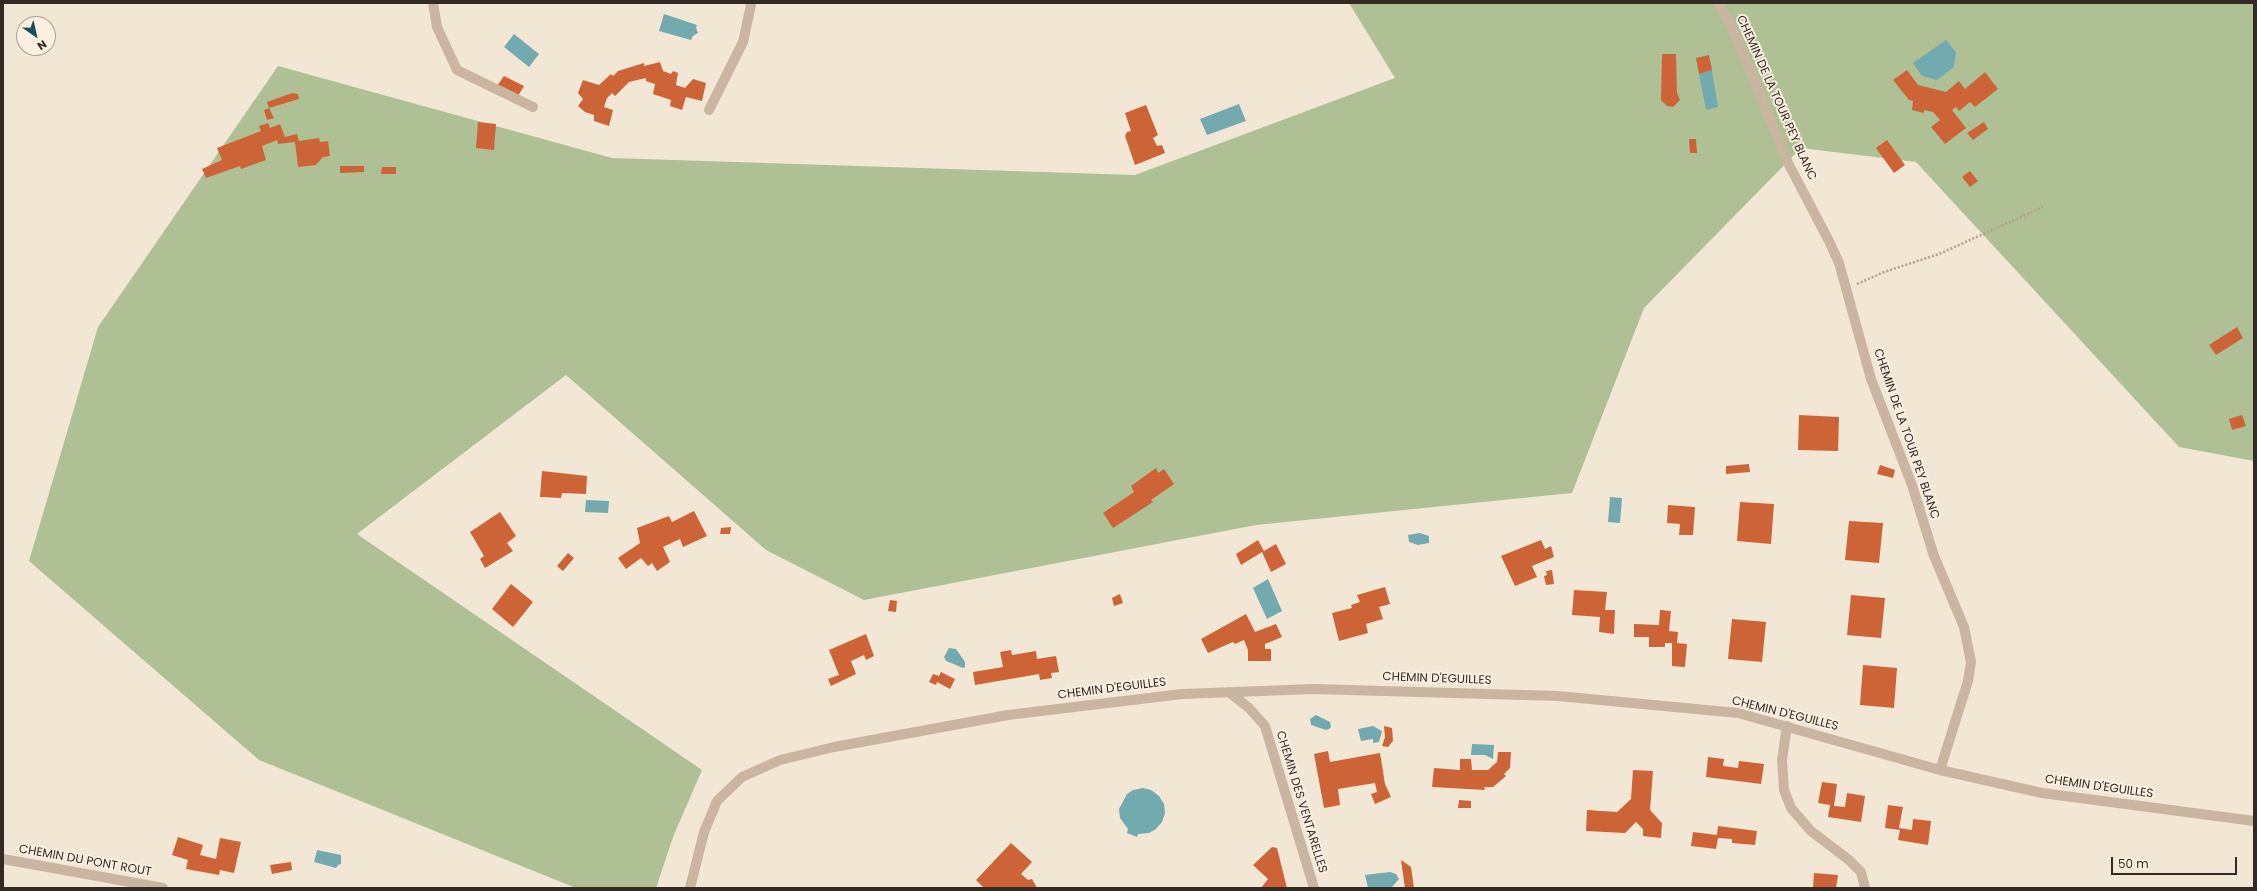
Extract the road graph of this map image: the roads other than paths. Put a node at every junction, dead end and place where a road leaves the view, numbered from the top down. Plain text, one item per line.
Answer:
1 (433, 3) edge
2 (750, 3) edge
3 (1718, 3) edge
4 (533, 107) dead end
5 (709, 110) dead end
6 (1229, 692) junction
7 (1787, 726) junction
8 (1940, 770) junction
9 (2254, 821) edge
10 (3, 859) edge
11 (162, 888) edge
12 (690, 888) edge
13 (1314, 888) edge
14 (1866, 888) edge

1 - 4 street
2 - 5 street
3 - 8 street, CHEMIN DE LA TOUR PEY BLANC
6 - 7 street, CHEMIN D'EGUILLES
6 - 12 street, CHEMIN D'EGUILLES
6 - 13 street, CHEMIN DES VENTARELLES
7 - 8 street, CHEMIN D'EGUILLES
7 - 14 street
8 - 9 street, CHEMIN D'EGUILLES
10 - 11 street, CHEMIN DU PONT ROUT

